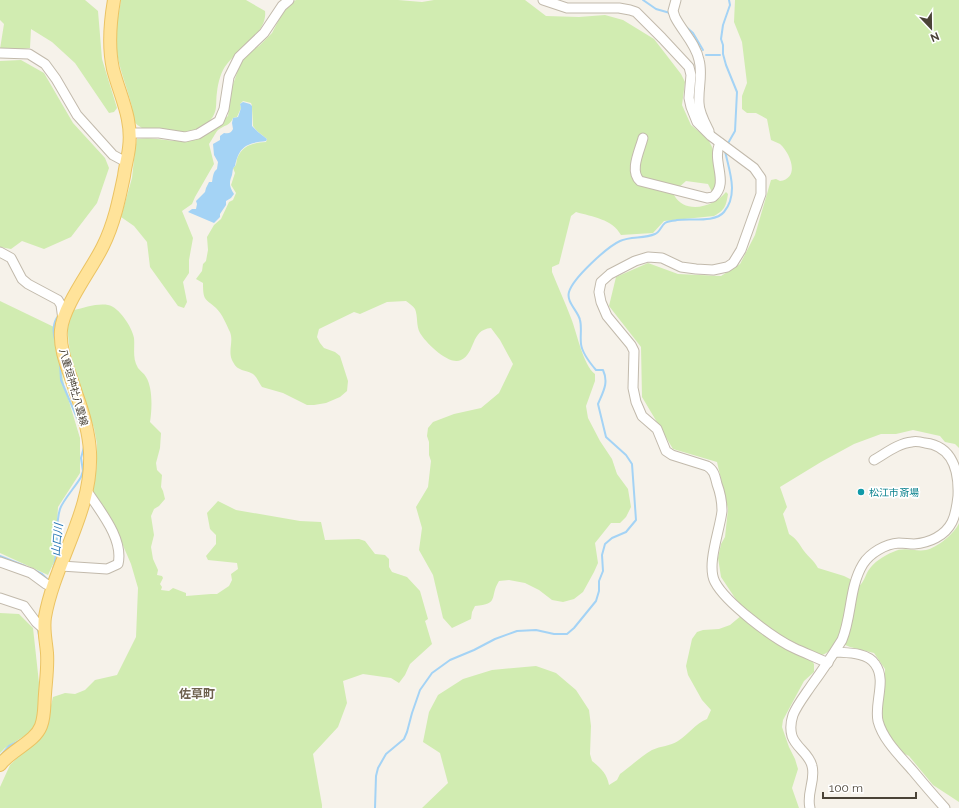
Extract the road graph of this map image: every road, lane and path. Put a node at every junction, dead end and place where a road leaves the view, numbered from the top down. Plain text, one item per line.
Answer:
1 (114, 0) edge
2 (289, 0) edge
3 (543, 0) edge
4 (676, 0) edge
5 (0, 53) edge
6 (130, 133) junction
7 (711, 136) junction
8 (643, 138) dead end
9 (724, 146) junction
10 (126, 162) junction
11 (0, 252) edge
12 (63, 320) junction
13 (874, 460) dead end
14 (87, 492) junction
15 (0, 562) edge
16 (61, 566) junction
17 (49, 585) junction
18 (0, 598) edge
19 (40, 625) junction
20 (835, 652) junction
21 (828, 663) junction
22 (0, 765) edge
23 (810, 808) edge
24 (945, 808) edge

1 - 6 main road, 八重垣神社八雲線
2 - 6 street
3 - 7 street
4 - 7 street
5 - 10 street
6 - 10 main road, 八重垣神社八雲線
7 - 9 street
8 - 9 street
9 - 21 street
10 - 12 main road, 八重垣神社八雲線
11 - 12 street
12 - 14 main road, 八重垣神社八雲線
13 - 20 street
14 - 16 main road, 八重垣神社八雲線
14 - 16 street
15 - 17 street
16 - 17 main road, 八重垣神社八雲線
17 - 19 main road, 八重垣神社八雲線
18 - 19 street
19 - 22 main road, 八重垣神社八雲線
20 - 21 street
20 - 24 street
21 - 23 street

